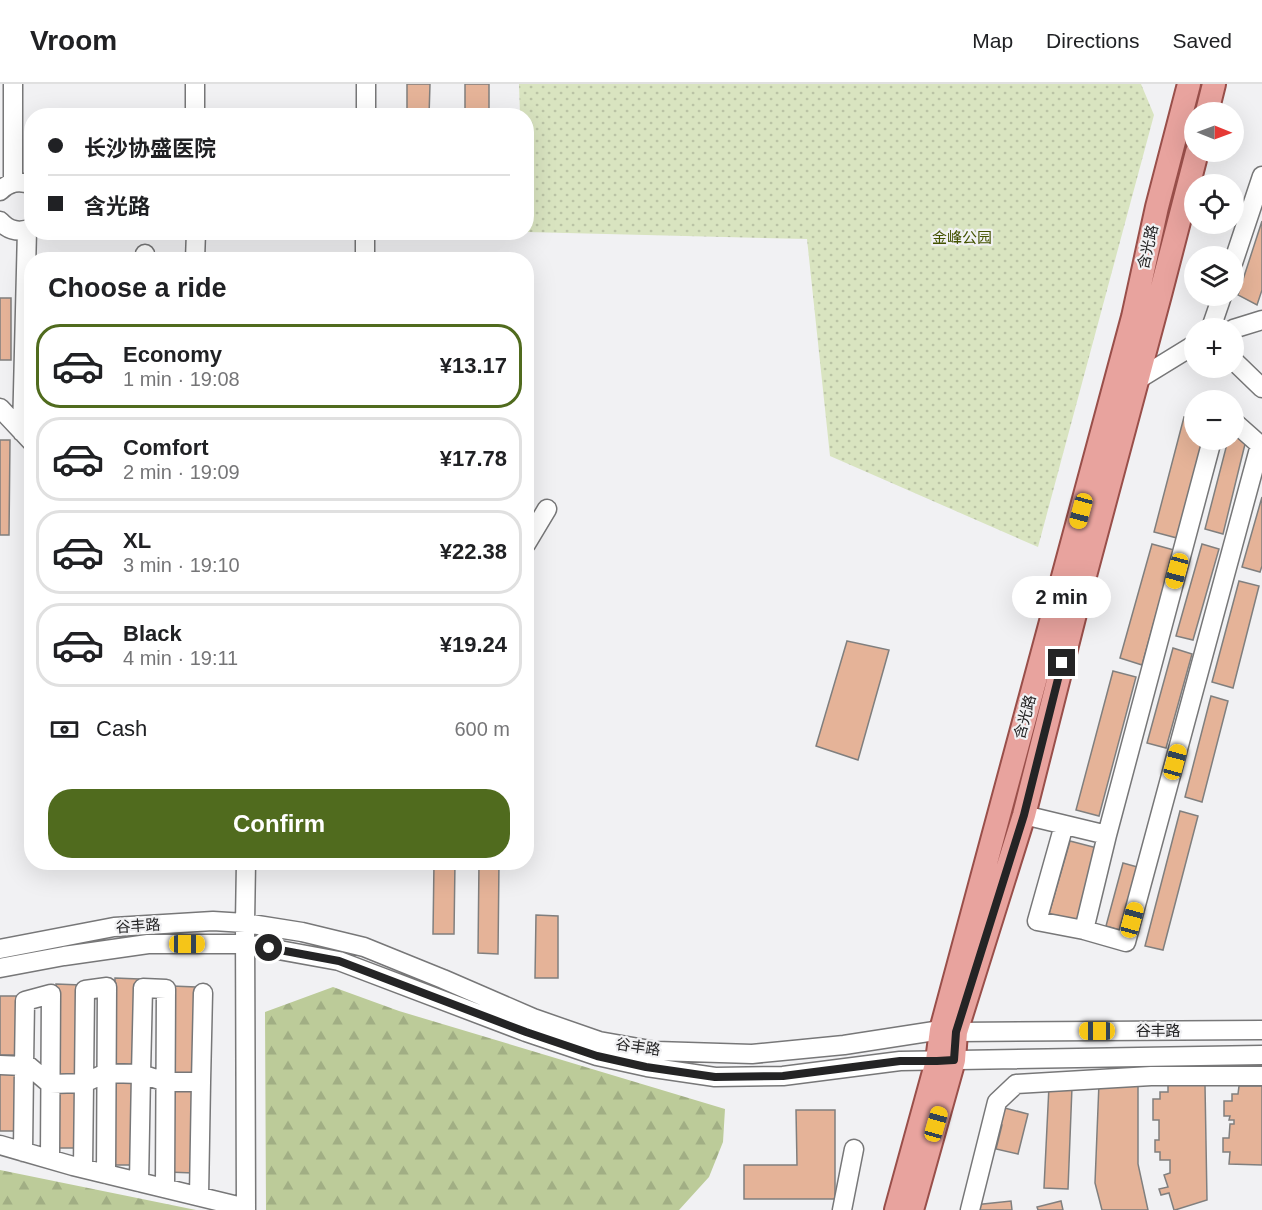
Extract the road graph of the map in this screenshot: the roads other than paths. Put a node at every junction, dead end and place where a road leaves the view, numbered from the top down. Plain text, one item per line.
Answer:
1 (13, 84) edge
2 (195, 84) edge
3 (366, 84) edge
4 (1189, 84) edge
5 (1214, 84) edge
6 (1210, 102) edge
7 (195, 108) edge
8 (366, 108) edge
9 (1194, 162) edge
10 (1262, 176) edge
11 (24, 182) edge
12 (4, 188) edge
13 (2, 224) edge
14 (24, 230) edge
15 (1239, 246) edge
16 (1262, 320) edge
17 (1244, 326) edge
18 (1184, 351) edge
19 (1244, 371) edge
20 (1137, 380) junction
21 (1262, 388) edge
22 (0, 408) edge
23 (1244, 431) edge
24 (24, 434) edge
25 (1209, 450) edge
26 (546, 509) dead end
27 (534, 530) edge
28 (1024, 815) junction
29 (1064, 825) junction
30 (1107, 835) junction
31 (246, 870) edge
32 (245, 923) junction
33 (1084, 930) junction
34 (246, 944) junction
35 (0, 949) edge
36 (0, 968) edge
37 (203, 993) dead end
38 (1262, 1030) edge
39 (949, 1031) junction
40 (1262, 1055) edge
41 (946, 1060) junction
42 (24, 1064) junction
43 (0, 1065) edge
44 (106, 1073) junction
45 (141, 1074) junction
46 (1262, 1076) edge
47 (166, 1082) junction
48 (201, 1082) junction
49 (84, 1083) junction
50 (50, 1084) junction
51 (0, 1146) edge
52 (854, 1149) dead end
53 (23, 1152) junction
54 (50, 1160) junction
55 (83, 1168) junction
56 (106, 1174) junction
57 (139, 1182) junction
58 (165, 1188) junction
59 (199, 1196) junction
60 (246, 1209) edge
61 (842, 1210) edge
62 (896, 1210) edge
63 (912, 1210) edge
64 (970, 1210) edge

1 - 12 street
2 - 7 street
3 - 8 street
4 - 39 main road, 含光路
5 - 6 main road
9 - 20 main road, 含光路
10 - 15 street
11 - 12 street
13 - 14 street
16 - 17 street
18 - 20 street
19 - 21 street
20 - 28 main road, 含光路
22 - 24 street
23 - 33 street
25 - 30 street
26 - 27 street
28 - 29 street
28 - 39 main road, 含光路
29 - 30 street
29 - 33 street
30 - 33 street
31 - 32 street
32 - 34 street
32 - 35 street, 谷丰路
32 - 39 street, 谷丰路
34 - 36 street, 谷丰路
34 - 41 street, 谷丰路
34 - 60 street
37 - 48 street
38 - 39 street, 谷丰路
39 - 41 main road, 含光路
40 - 41 street, 谷丰路
41 - 62 main road, 含光路
41 - 63 main road, 含光路
42 - 43 street
42 - 50 street
42 - 50 street
42 - 53 street
44 - 45 street
44 - 49 street
44 - 49 street
44 - 56 street
45 - 47 street
45 - 47 street
45 - 57 street
46 - 64 street
47 - 48 street
47 - 58 street
48 - 59 street
49 - 50 street
49 - 55 street
50 - 54 street
51 - 53 street
52 - 61 street
53 - 54 street
54 - 55 street
55 - 56 street
56 - 57 street
57 - 58 street
58 - 59 street
59 - 60 street

